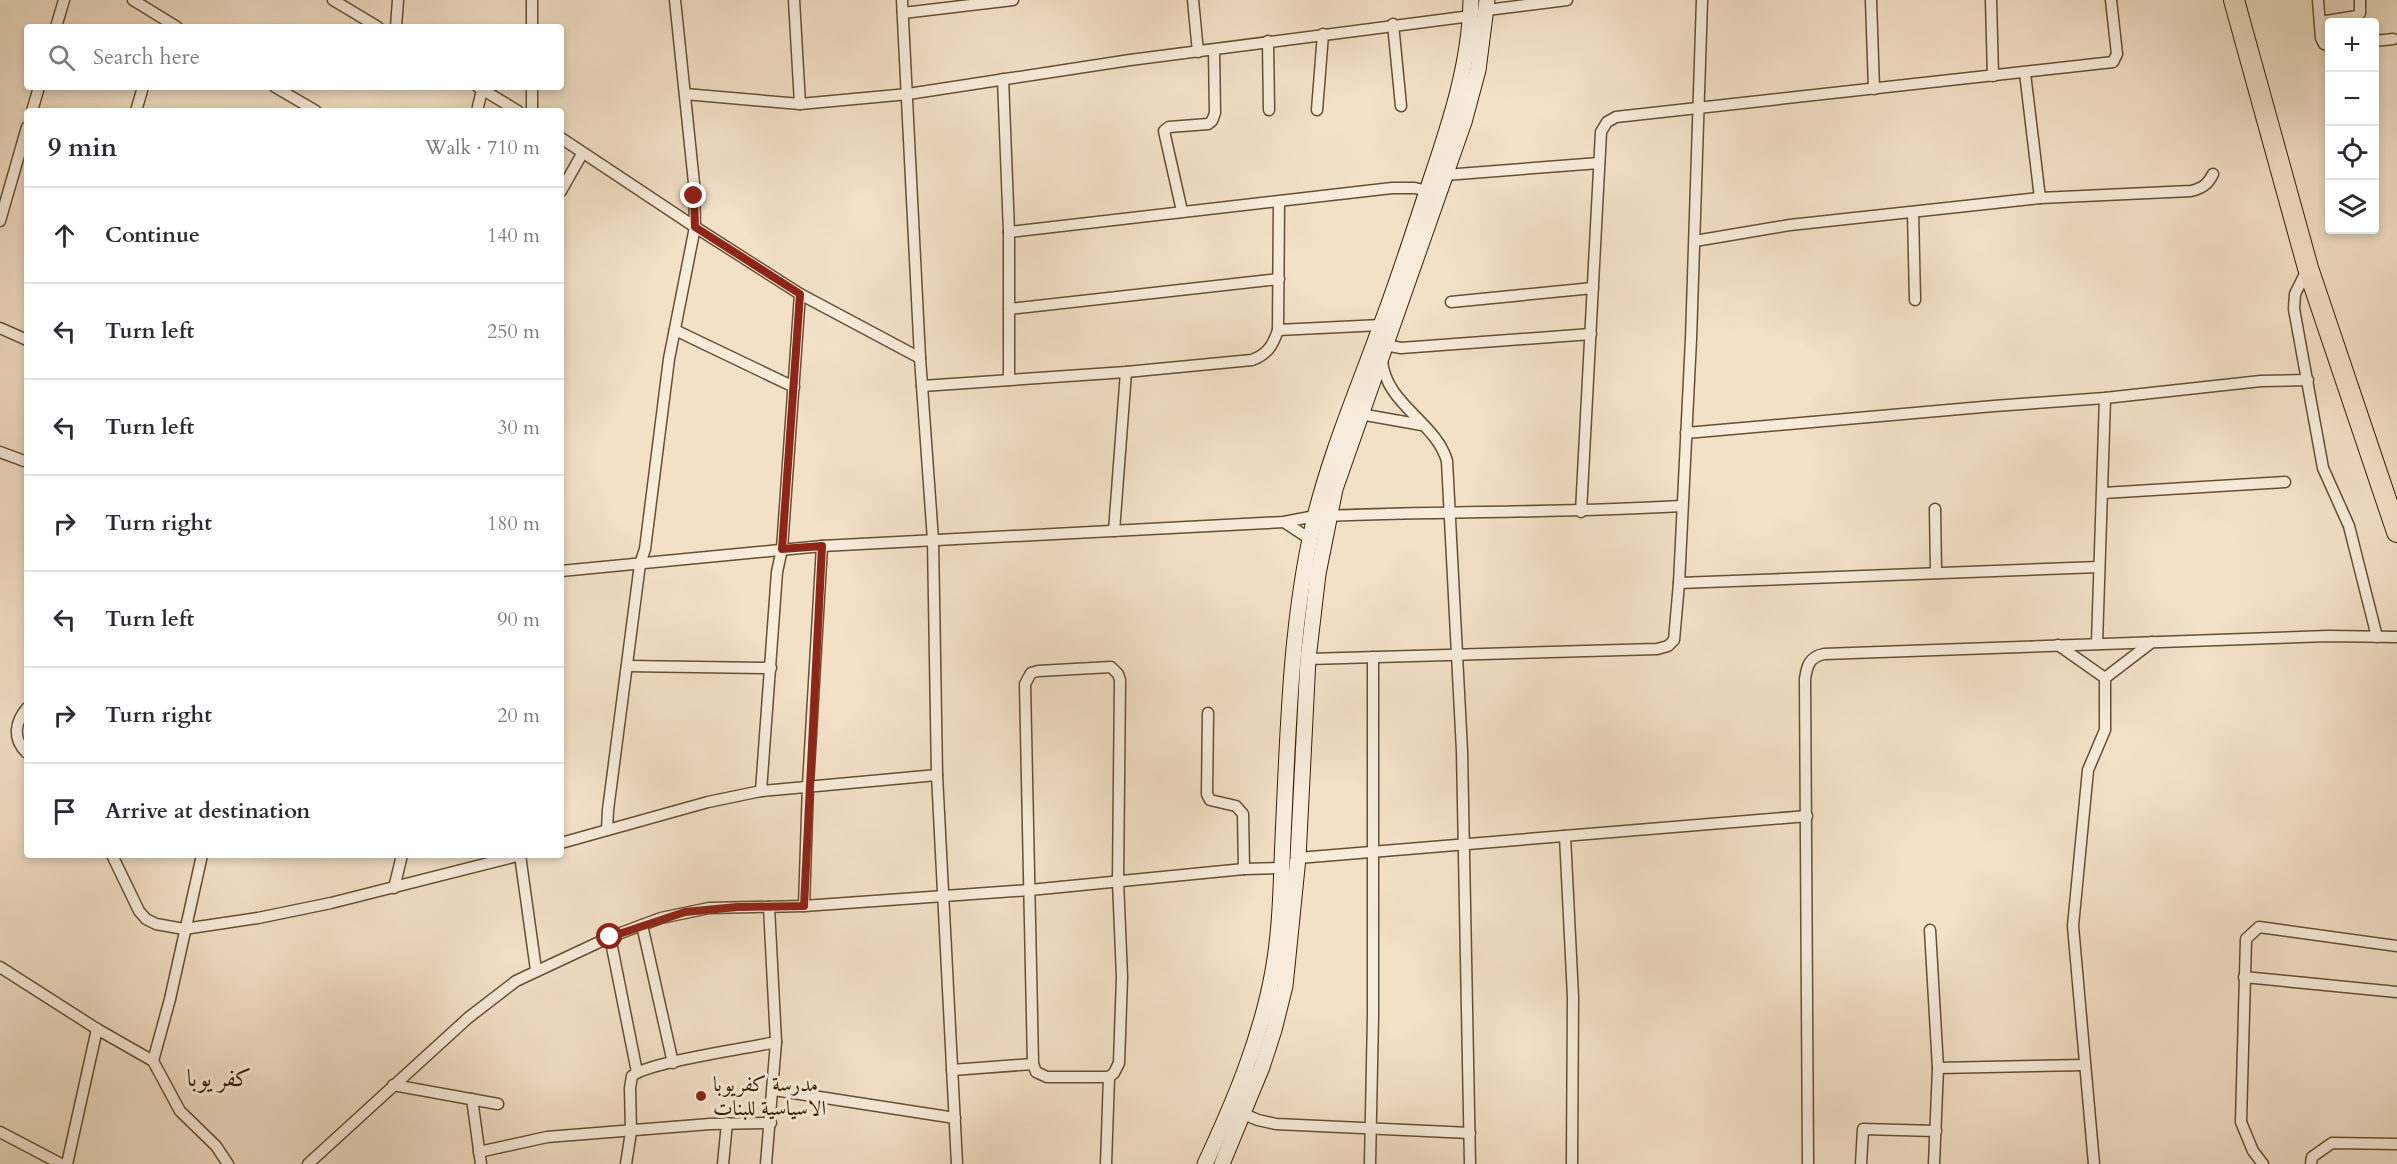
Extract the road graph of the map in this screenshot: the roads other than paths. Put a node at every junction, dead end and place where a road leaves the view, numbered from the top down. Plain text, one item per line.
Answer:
1 (64, 0) edge
2 (133, 0) edge
3 (333, 0) edge
4 (398, 0) edge
5 (532, 0) edge
6 (675, 0) edge
7 (794, 0) edge
8 (902, 0) edge
9 (1013, 0) edge
10 (1192, 0) edge
11 (1472, 0) edge
12 (1567, 0) edge
13 (1702, 0) edge
14 (1870, 0) edge
15 (1991, 0) edge
16 (2111, 0) edge
17 (2234, 0) edge
18 (2247, 0) edge
19 (2318, 0) edge
20 (2361, 0) edge
21 (1487, 5) edge
22 (903, 13) junction
23 (1471, 16) junction
24 (2320, 22) junction
25 (163, 23) edge
26 (57, 24) edge
27 (373, 24) edge
28 (396, 24) edge
29 (532, 24) edge
30 (1394, 24) junction
31 (1323, 34) junction
32 (2393, 39) dead end
33 (2379, 40) edge
34 (1268, 41) junction
35 (2325, 44) edge
36 (1214, 50) junction
37 (1198, 52) junction
38 (2025, 73) junction
39 (1993, 76) junction
40 (1003, 79) junction
41 (1874, 89) junction
42 (38, 90) edge
43 (142, 90) edge
44 (280, 90) edge
45 (480, 90) edge
46 (483, 90) edge
47 (532, 90) edge
48 (685, 94) junction
49 (908, 94) junction
50 (800, 104) junction
51 (1401, 106) dead end
52 (33, 108) edge
53 (137, 108) edge
54 (311, 108) edge
55 (477, 108) edge
56 (514, 108) edge
57 (532, 108) edge
58 (1698, 108) junction
59 (1269, 110) dead end
60 (1317, 110) dead end
61 (24, 137) edge
62 (564, 140) edge
63 (582, 154) junction
64 (1599, 163) junction
65 (2213, 174) dead end
66 (1445, 175) junction
67 (564, 186) edge
68 (1427, 191) junction
69 (2040, 198) junction
70 (1279, 202) junction
71 (1182, 211) junction
72 (1913, 212) junction
73 (0, 221) edge
74 (695, 227) junction
75 (1009, 232) junction
76 (1695, 241) junction
77 (2308, 268) junction
78 (1280, 279) junction
79 (1593, 288) junction
80 (800, 294) junction
81 (1915, 300) dead end
82 (1451, 302) dead end
83 (1009, 309) junction
84 (1381, 325) junction
85 (0, 328) edge
86 (675, 330) junction
87 (1278, 330) junction
88 (1591, 334) junction
89 (24, 339) edge
90 (1384, 349) junction
91 (920, 358) junction
92 (1126, 372) junction
93 (1009, 380) junction
94 (2308, 380) junction
95 (922, 386) junction
96 (794, 387) junction
97 (2105, 398) junction
98 (1360, 414) junction
99 (1422, 426) junction
100 (1686, 433) junction
101 (0, 452) edge
102 (24, 461) edge
103 (2284, 482) dead end
104 (2103, 493) junction
105 (2397, 493) edge
106 (1682, 506) junction
107 (1935, 509) dead end
108 (1581, 512) junction
109 (1450, 514) junction
110 (1322, 516) junction
111 (1284, 522) junction
112 (1114, 531) junction
113 (2397, 532) edge
114 (1310, 539) junction
115 (933, 540) junction
116 (822, 546) junction
117 (782, 549) junction
118 (640, 564) junction
119 (2099, 567) junction
120 (564, 571) edge
121 (1936, 572) junction
122 (1679, 583) junction
123 (1305, 613) junction
124 (2377, 637) junction
125 (2397, 637) edge
126 (2152, 642) junction
127 (2097, 644) junction
128 (2058, 645) junction
129 (1459, 655) junction
130 (1373, 657) junction
131 (1308, 659) junction
132 (627, 666) junction
133 (771, 668) junction
134 (2105, 678) junction
135 (24, 712) edge
136 (1208, 713) dead end
137 (24, 749) edge
138 (937, 775) junction
139 (808, 785) junction
140 (761, 791) junction
141 (1807, 816) junction
142 (607, 830) junction
143 (1565, 836) junction
144 (564, 842) edge
145 (1462, 844) junction
146 (1373, 851) junction
147 (114, 858) edge
148 (201, 858) edge
149 (401, 858) edge
150 (509, 858) edge
151 (520, 858) edge
152 (1298, 858) junction
153 (1282, 868) junction
154 (1244, 869) junction
155 (1118, 881) junction
156 (394, 888) junction
157 (1030, 890) junction
158 (942, 896) junction
159 (804, 906) junction
160 (769, 907) junction
161 (642, 925) junction
162 (184, 929) junction
163 (1930, 930) dead end
164 (610, 937) junction
165 (2397, 946) edge
166 (0, 967) edge
167 (536, 970) junction
168 (2244, 977) junction
169 (2397, 992) edge
170 (97, 1029) junction
171 (776, 1042) junction
172 (153, 1061) junction
173 (673, 1063) junction
174 (1033, 1064) junction
175 (2084, 1065) junction
176 (1938, 1068) junction
177 (952, 1070) junction
178 (637, 1072) junction
179 (1109, 1077) junction
180 (393, 1085) junction
181 (774, 1090) junction
182 (472, 1099) junction
183 (498, 1104) dead end
184 (1237, 1111) junction
185 (954, 1118) junction
186 (727, 1123) junction
187 (771, 1123) junction
188 (1370, 1130) junction
189 (0, 1131) edge
190 (1936, 1131) junction
191 (631, 1132) junction
192 (1470, 1133) junction
193 (2397, 1144) edge
194 (479, 1152) junction
195 (61, 1164) edge
196 (67, 1164) edge
197 (228, 1164) edge
198 (308, 1164) edge
199 (481, 1164) edge
200 (626, 1164) edge
201 (723, 1164) edge
202 (766, 1164) edge
203 (957, 1164) edge
204 (1106, 1164) edge
205 (1205, 1164) edge
206 (1222, 1164) edge
207 (1370, 1164) edge
208 (1470, 1164) edge
209 (1572, 1164) edge
210 (1808, 1164) edge
211 (1861, 1164) edge
212 (1934, 1164) edge
213 (2094, 1164) edge
214 (2263, 1164) edge
215 (2311, 1164) edge

1 - 26 street
2 - 25 street
3 - 27 street
4 - 28 street
5 - 29 street
6 - 48 street
7 - 50 street
8 - 22 street
9 - 22 street
10 - 37 street
11 - 23 main road
12 - 21 street
13 - 58 street
14 - 41 street
15 - 39 street
16 - 38 street
17 - 77 highway
18 - 105 highway
19 - 24 street
20 - 24 street
21 - 66 main road
22 - 49 street
23 - 30 street
23 - 68 main road
24 - 35 street
30 - 31 street
30 - 51 street
31 - 34 street
31 - 60 street
32 - 33 street
34 - 36 street
34 - 59 street
36 - 37 street
36 - 71 street
37 - 40 street
38 - 39 street
38 - 69 street
39 - 41 street
40 - 49 street
40 - 75 street
41 - 58 street
42 - 52 street
43 - 53 street
44 - 54 street
45 - 55 street
46 - 56 street
47 - 57 street
48 - 50 street
48 - 74 street
49 - 50 street
49 - 91 street
58 - 64 street
58 - 76 street
61 - 73 street
62 - 63 street
63 - 67 street
63 - 74 street
64 - 66 street
64 - 79 street
65 - 69 street
66 - 90 main road
68 - 70 street
68 - 84 main road
69 - 72 street
70 - 71 street
70 - 78 street
71 - 75 street
72 - 76 street
72 - 81 street
74 - 80 street
74 - 86 street
75 - 83 street
76 - 100 street
77 - 94 street
77 - 113 highway
78 - 83 street
78 - 87 street
79 - 82 street
79 - 88 street
80 - 91 street
80 - 96 street
83 - 93 street
84 - 87 street
84 - 110 main road
85 - 89 street
86 - 96 street
86 - 118 street
87 - 92 street
88 - 90 street
88 - 108 street
90 - 98 main road
90 - 99 street
91 - 95 street
92 - 93 street
92 - 112 street
93 - 95 street
94 - 97 street
94 - 124 street
95 - 115 street
96 - 117 street
97 - 100 street
97 - 104 street
98 - 99 street
98 - 110 main road
99 - 109 street
100 - 106 street
101 - 102 street
103 - 104 street
104 - 119 street
106 - 108 street
106 - 122 street
107 - 121 street
108 - 109 street
109 - 110 street
109 - 129 street
110 - 111 street
110 - 114 main road
110 - 123 main road
111 - 112 street
111 - 114 street
112 - 115 street
114 - 123 main road
115 - 116 street
115 - 138 street
116 - 117 street
116 - 139 street
117 - 118 street
117 - 133 street
118 - 120 street
118 - 132 street
119 - 121 street
119 - 127 street
121 - 122 street
122 - 129 street
123 - 131 main road
123 - 153 main road
124 - 125 street
124 - 126 street
126 - 127 street
126 - 134 street
127 - 128 street
128 - 134 street
128 - 141 street
129 - 130 street
129 - 145 street
130 - 131 street
130 - 146 street
131 - 152 main road
132 - 133 street
132 - 142 street
133 - 140 street
134 - 175 street
135 - 137 street
136 - 154 street
138 - 139 street
138 - 158 street
139 - 140 street
139 - 159 street
140 - 142 street
141 - 143 street
141 - 210 street
142 - 144 street
143 - 145 street
143 - 209 street
145 - 146 street
145 - 192 street
146 - 152 street
146 - 188 street
147 - 162 street
148 - 162 street
149 - 156 street
150 - 156 street
151 - 167 street
152 - 184 main road
153 - 154 street
153 - 184 main road
154 - 155 street
155 - 157 street
155 - 157 street
155 - 179 street
156 - 162 street
157 - 158 street
157 - 174 street
158 - 159 street
158 - 177 street
159 - 160 street
160 - 161 street
160 - 171 street
161 - 164 street
161 - 173 street
162 - 172 street
163 - 176 street
164 - 167 street
164 - 178 street
165 - 168 street
166 - 170 street
167 - 180 street
168 - 169 street
168 - 214 street
170 - 172 street
170 - 196 street
171 - 173 street
171 - 181 street
172 - 197 street
173 - 178 street
174 - 177 street
174 - 179 street
175 - 176 street
175 - 213 street
176 - 190 street
177 - 185 street
178 - 191 street
179 - 204 street
180 - 182 street
180 - 198 street
181 - 185 street
181 - 187 street
182 - 183 street
182 - 194 street
184 - 188 street
184 - 205 main road
184 - 206 main road
185 - 203 street
186 - 187 street
186 - 191 street
186 - 201 street
187 - 202 street
188 - 192 street
188 - 207 street
189 - 195 street
190 - 211 street
190 - 212 street
191 - 194 street
191 - 200 street
192 - 208 street
193 - 215 street
194 - 199 street

